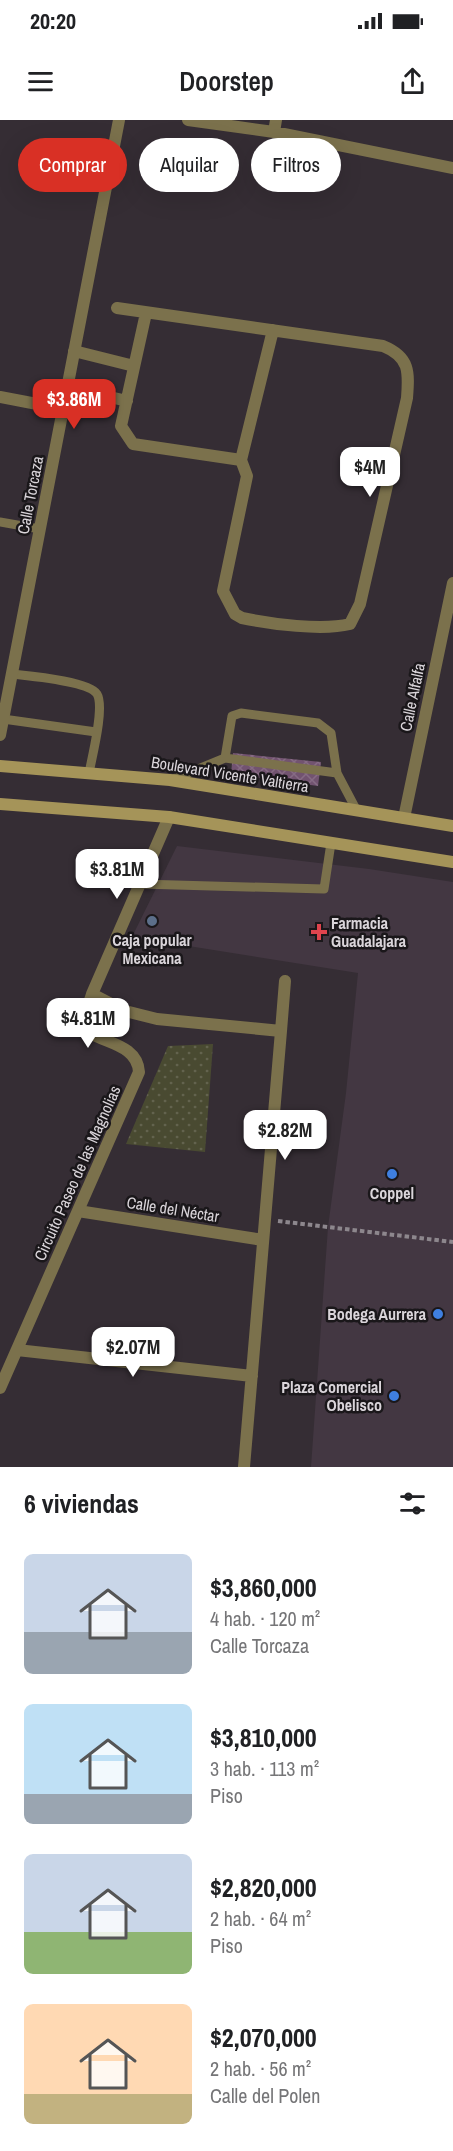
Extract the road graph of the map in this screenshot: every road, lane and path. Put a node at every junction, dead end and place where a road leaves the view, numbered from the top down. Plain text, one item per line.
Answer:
1 (119, 120) edge
2 (188, 120) edge
3 (275, 126) edge
4 (453, 168) edge
5 (117, 309) dead end
6 (146, 313) junction
7 (273, 330) junction
8 (74, 351) junction
9 (134, 366) junction
10 (67, 387) junction
11 (0, 397) edge
12 (127, 401) junction
13 (63, 409) junction
14 (241, 460) junction
15 (0, 522) edge
16 (40, 529) junction
17 (453, 583) edge
18 (12, 674) dead end
19 (3, 719) junction
20 (96, 732) junction
21 (0, 735) edge
22 (225, 758) junction
23 (0, 766) edge
24 (89, 772) junction
25 (337, 773) junction
26 (170, 780) junction
27 (0, 804) edge
28 (357, 810) junction
29 (169, 817) junction
30 (404, 818) junction
31 (453, 826) edge
32 (331, 843) junction
33 (453, 862) edge
34 (140, 884) junction
35 (285, 981) dead end
36 (92, 994) junction
37 (281, 1031) junction
38 (78, 1211) junction
39 (265, 1220) junction
40 (263, 1240) junction
41 (453, 1242) edge
42 (17, 1350) junction
43 (252, 1376) junction
44 (0, 1388) edge
45 (244, 1467) edge

1 - 8 street, Calle Torcaza
2 - 3 street
3 - 4 street
5 - 6 street
6 - 7 street
6 - 9 street
7 - 14 street
7 - 14 street
8 - 9 street
8 - 10 street, Calle Torcaza
9 - 12 street
10 - 12 street
10 - 13 street, Calle Torcaza
11 - 13 street
12 - 14 street
13 - 16 street, Calle Torcaza
15 - 16 lane
16 - 19 street, Calle Torcaza
17 - 30 street, Calle Alfalfa
18 - 20 lane
19 - 20 lane
19 - 21 street, Calle Torcaza
20 - 24 lane
22 - 25 lane
22 - 25 lane
22 - 26 lane
23 - 24 main road, Boulevard Vicente Valtierra
24 - 26 main road, Boulevard Vicente Valtierra
25 - 28 lane
26 - 28 main road, Boulevard Vicente Valtierra
27 - 29 main road
28 - 30 main road, Boulevard Vicente Valtierra
29 - 32 main road
29 - 34 street, Circuito Paseo de las Magnolias
30 - 31 main road, Boulevard Vicente Valtierra
32 - 33 main road
32 - 34 lane
34 - 36 street, Circuito Paseo de las Magnolias
35 - 37 street
36 - 37 street
36 - 38 street, Circuito Paseo de las Magnolias
37 - 39 street
38 - 40 street, Calle del Néctar
38 - 42 street, Circuito Paseo de las Magnolias
39 - 40 street
39 - 41 path
40 - 43 street
42 - 43 street
42 - 44 street, Circuito Paseo de las Magnolias
43 - 45 street

